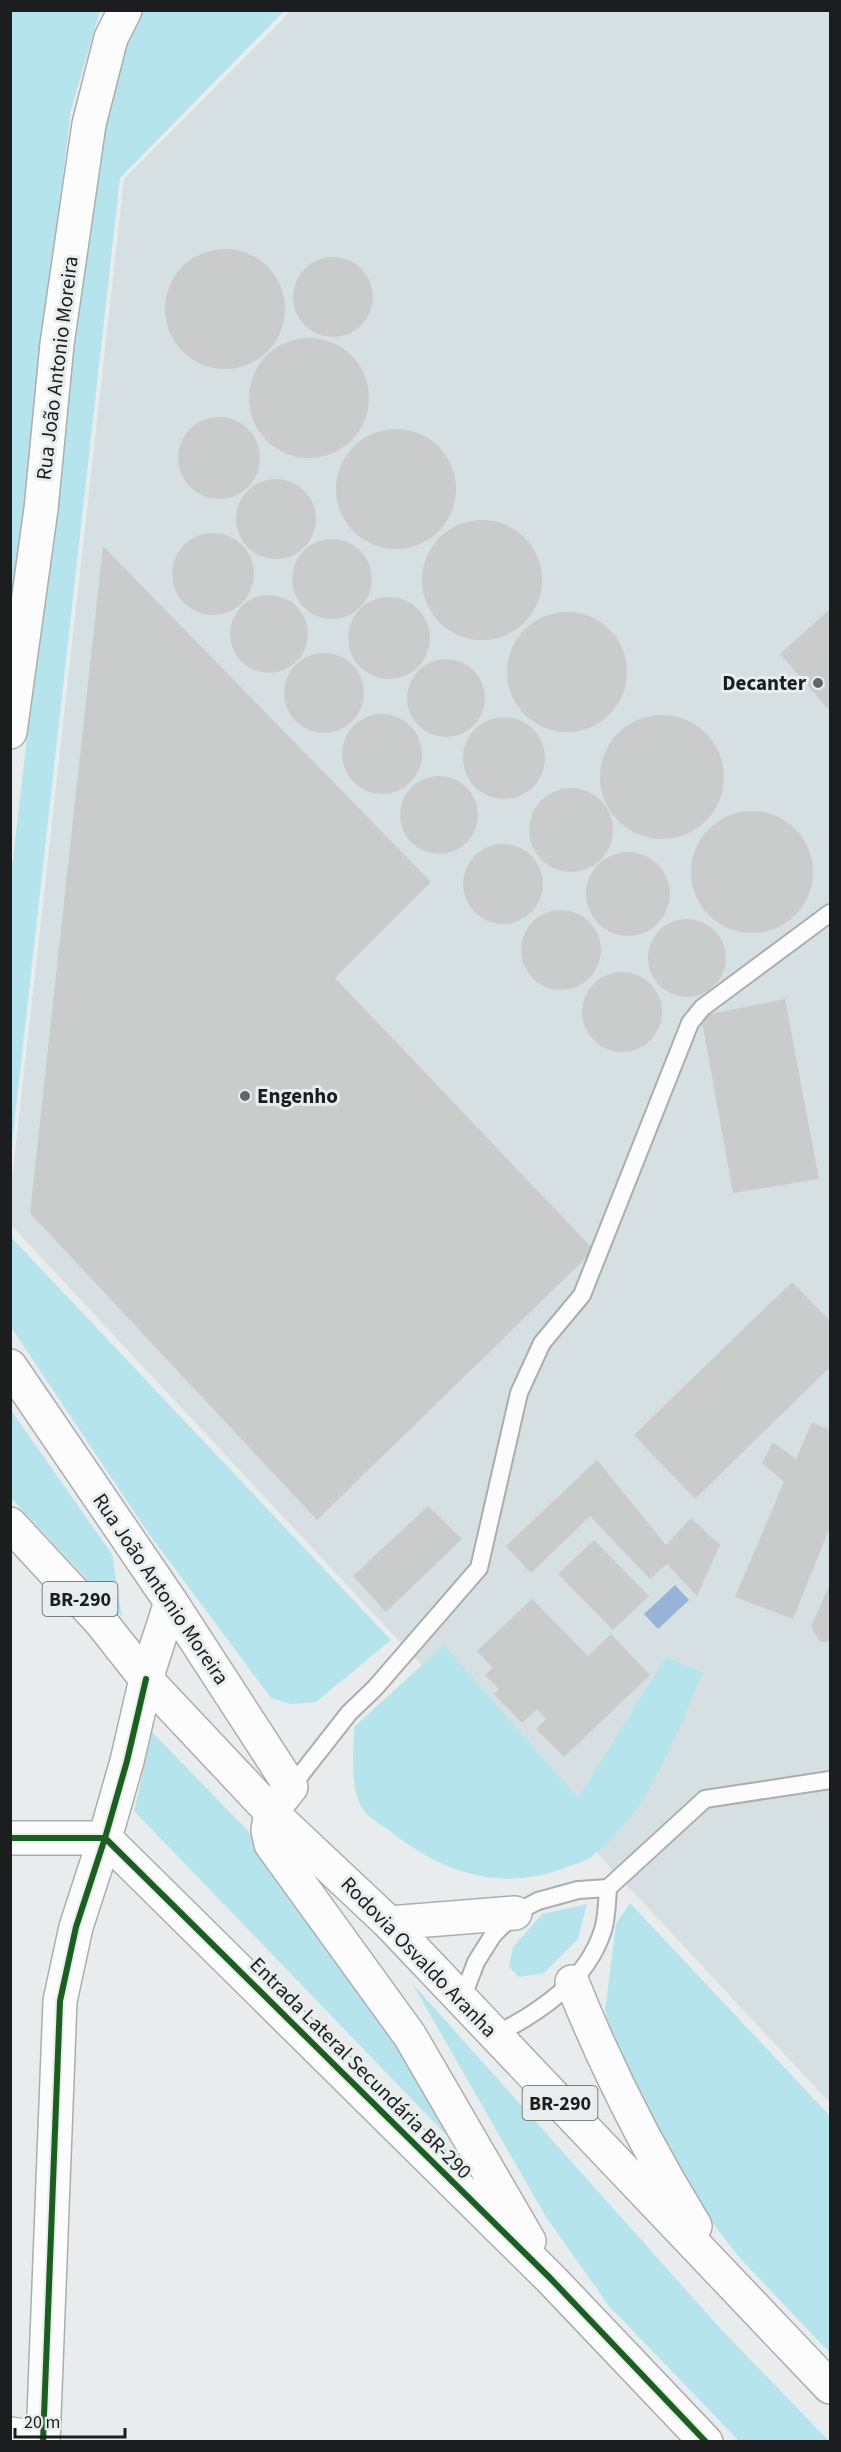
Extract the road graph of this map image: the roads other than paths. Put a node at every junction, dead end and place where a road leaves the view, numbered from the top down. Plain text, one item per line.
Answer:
1 (125, 10) edge
2 (10, 732) edge
3 (831, 913) edge
4 (10, 1366) edge
5 (10, 1524) edge
6 (171, 1602) junction
7 (146, 1678) junction
8 (831, 1780) edge
9 (281, 1800) junction
10 (10, 1838) edge
11 (105, 1838) junction
12 (608, 1888) junction
13 (514, 1913) junction
14 (389, 1923) junction
15 (572, 1982) junction
16 (462, 1999) junction
17 (495, 2036) junction
18 (551, 2278) junction
19 (731, 2283) junction
20 (831, 2387) edge
21 (10, 2434) edge
22 (43, 2440) edge
23 (706, 2442) edge

1 - 2 main road, Rua João Antonio Moreira
3 - 9 lane
4 - 6 main road, Rua João Antonio Moreira
5 - 7 main road, Rodovia Osvaldo Aranha / BR-290
6 - 7 main road
6 - 9 main road, Rua João Antonio Moreira
7 - 9 main road, Rodovia Osvaldo Aranha / BR-290
7 - 11 main road
8 - 12 lane
9 - 14 main road, Rodovia Osvaldo Aranha / BR-290
9 - 18 main road, Entrada Lateral Secundária BR-290
10 - 11 main road
11 - 18 main road, Entrada Lateral Secundária BR-290
11 - 22 main road
12 - 13 lane
12 - 15 lane
13 - 14 main road
13 - 16 lane
14 - 16 main road, Rodovia Osvaldo Aranha / BR-290
15 - 17 lane
15 - 19 main road
16 - 17 main road, Rodovia Osvaldo Aranha / BR-290
17 - 19 main road, Rodovia Osvaldo Aranha / BR-290
18 - 23 main road, Entrada Lateral Secundária BR-290
19 - 20 main road, Rodovia Osvaldo Aranha / BR-290
21 - 22 main road

